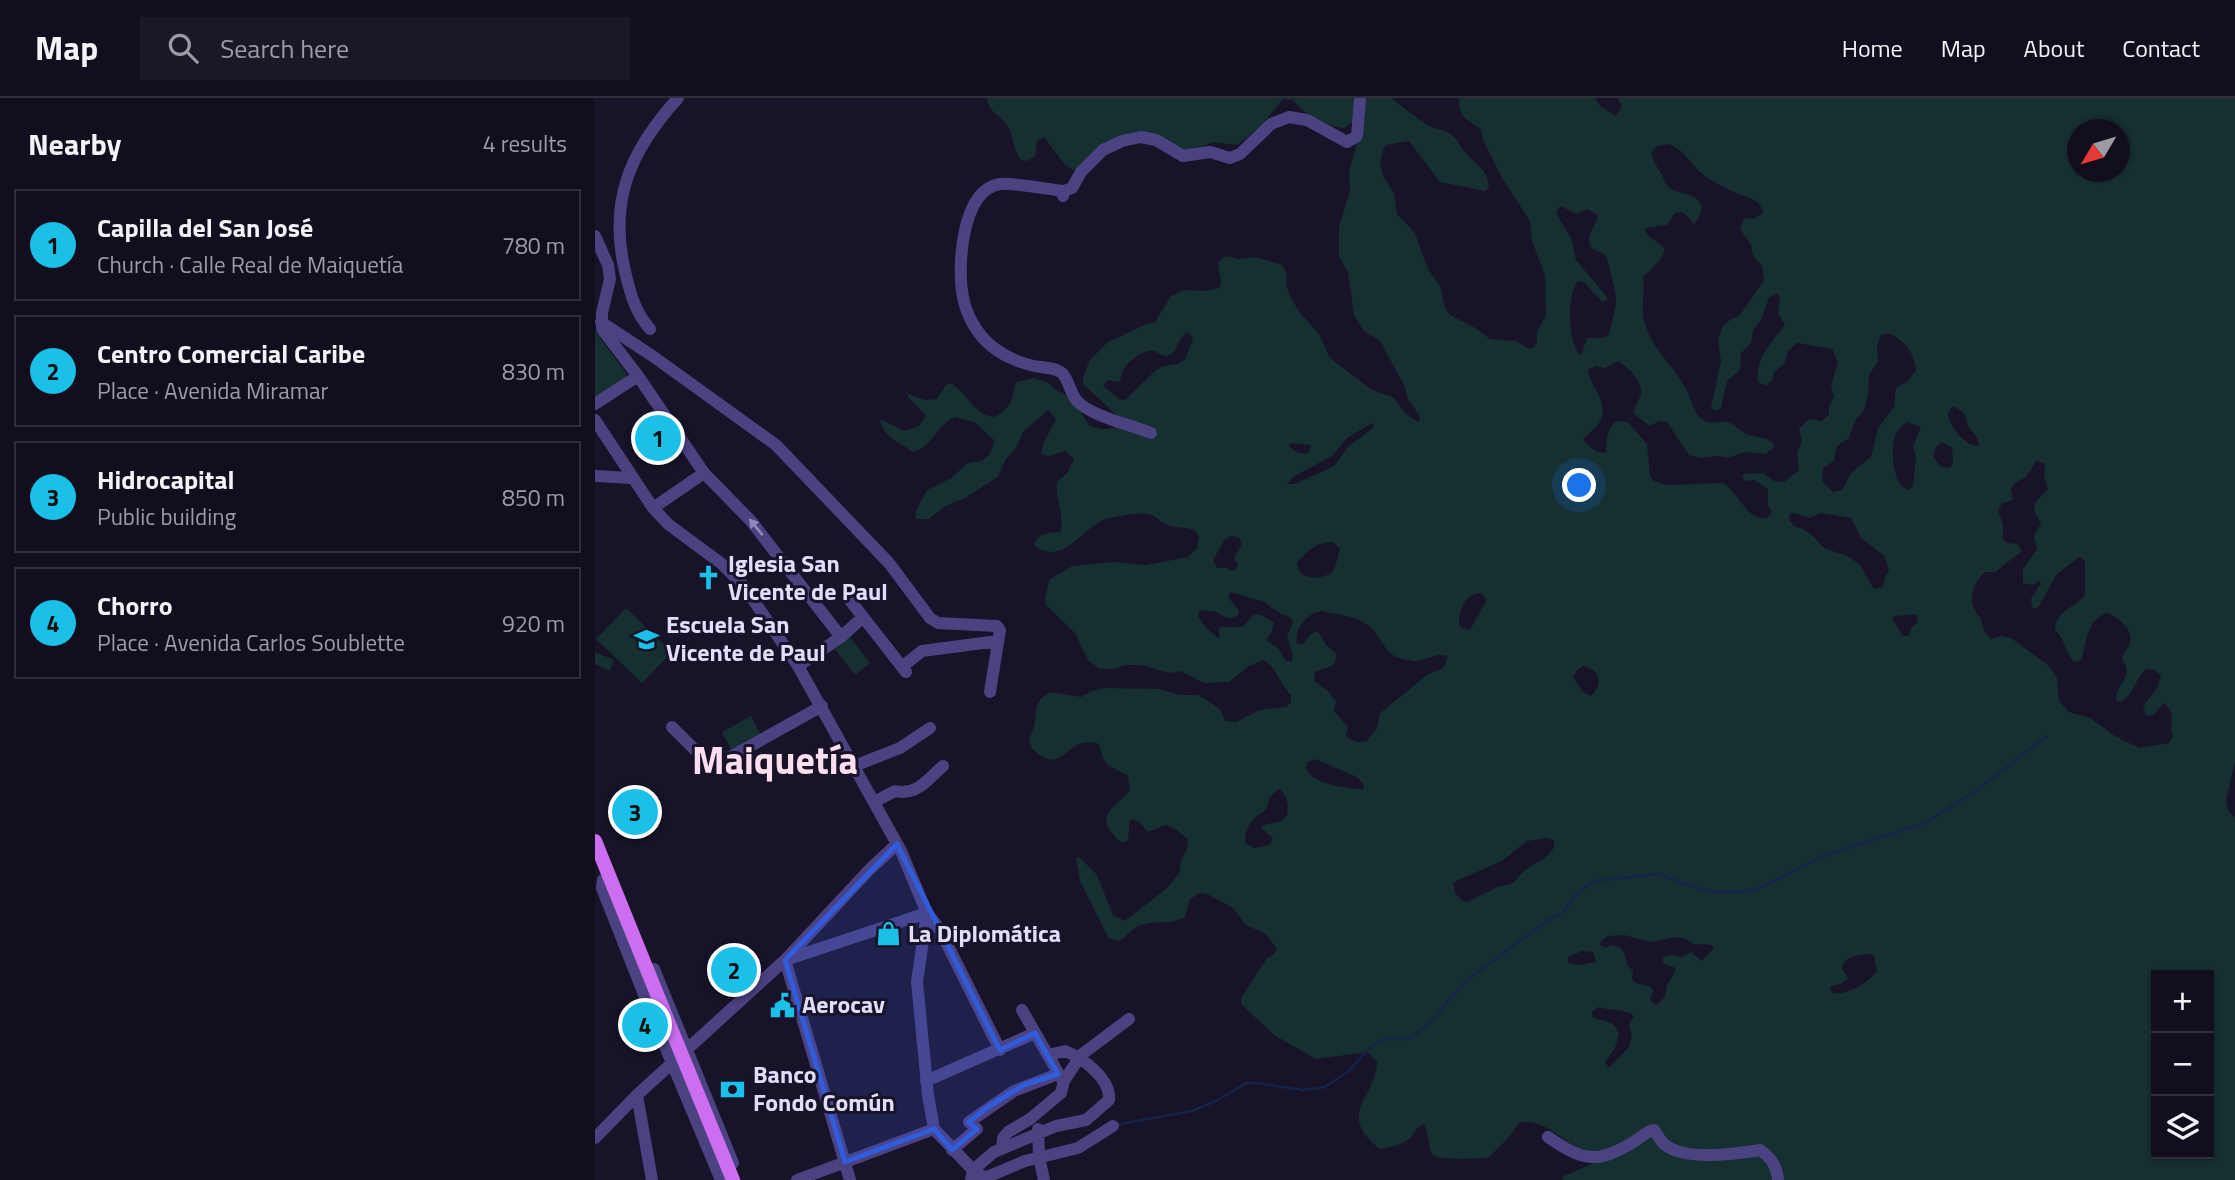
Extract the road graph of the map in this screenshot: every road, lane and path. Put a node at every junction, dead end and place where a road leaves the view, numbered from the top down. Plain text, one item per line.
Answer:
1 (678, 98) edge
2 (1360, 98) edge
3 (595, 236) edge
4 (600, 293) edge
5 (601, 322) junction
6 (650, 330) dead end
7 (638, 376) junction
8 (595, 404) edge
9 (595, 420) edge
10 (1151, 433) dead end
11 (704, 473) junction
12 (595, 476) edge
13 (631, 478) junction
14 (653, 509) junction
15 (849, 599) dead end
16 (863, 617) junction
17 (841, 637) junction
18 (998, 641) junction
19 (799, 666) junction
20 (990, 692) dead end
21 (822, 706) junction
22 (672, 727) dead end
23 (930, 728) dead end
24 (854, 766) junction
25 (943, 766) dead end
26 (874, 802) junction
27 (595, 841) edge
28 (897, 844) junction
29 (595, 860) edge
30 (603, 880) junction
31 (616, 894) junction
32 (927, 913) junction
33 (785, 960) junction
34 (1022, 1010) dead end
35 (1129, 1019) dead end
36 (1035, 1034) junction
37 (688, 1048) junction
38 (1000, 1050) junction
39 (1048, 1055) junction
40 (1079, 1058) junction
41 (672, 1063) junction
42 (1061, 1077) junction
43 (926, 1081) junction
44 (637, 1095) junction
45 (1034, 1116) junction
46 (1112, 1126) dead end
47 (933, 1129) junction
48 (1039, 1133) junction
49 (1548, 1137) dead end
50 (595, 1138) edge
51 (1002, 1149) junction
52 (952, 1150) junction
53 (1039, 1157) junction
54 (845, 1162) junction
55 (972, 1175) edge
56 (988, 1179) edge
57 (652, 1180) edge
58 (721, 1180) edge
59 (727, 1180) edge
60 (736, 1180) edge
61 (797, 1180) edge
62 (850, 1180) edge
63 (1044, 1180) edge
64 (1778, 1180) edge

1 - 6 street
2 - 10 street
3 - 4 street
4 - 5 street
5 - 7 street
5 - 18 street
7 - 8 street
7 - 11 street
9 - 13 street
11 - 14 street
17 -> 11 street
12 - 13 street
13 - 14 street
14 - 19 street
15 - 16 street
16 - 17 street
16 - 18 street
17 - 19 street
18 - 20 street
19 - 21 street
21 - 22 street
21 - 24 street
23 - 24 street
24 - 26 street
25 - 26 street
26 - 28 street
27 - 31 main road
28 - 32 street
28 - 33 street
29 - 30 main road
30 - 41 street
30 - 59 main road
31 - 37 street
31 - 60 main road, bridge
32 - 33 street
32 - 38 street
32 - 43 street
33 - 37 street
33 - 54 street
34 - 36 street
35 - 40 street
36 - 38 street
36 - 39 street
37 - 41 street
37 - 60 street
38 - 43 street
39 - 40 street
39 - 42 street
40 - 42 street
40 - 48 street
41 - 44 street
41 - 58 street
42 - 45 street
42 - 52 street
43 - 47 street
44 - 50 street
44 - 57 street
45 - 48 street
45 - 51 street
46 - 53 street
47 - 52 street
47 - 54 street
48 - 51 street
48 - 53 street
49 - 64 street
51 - 55 street
52 - 55 street
53 - 56 street
53 - 63 street
54 - 61 street
54 - 62 street
55 - 56 street

